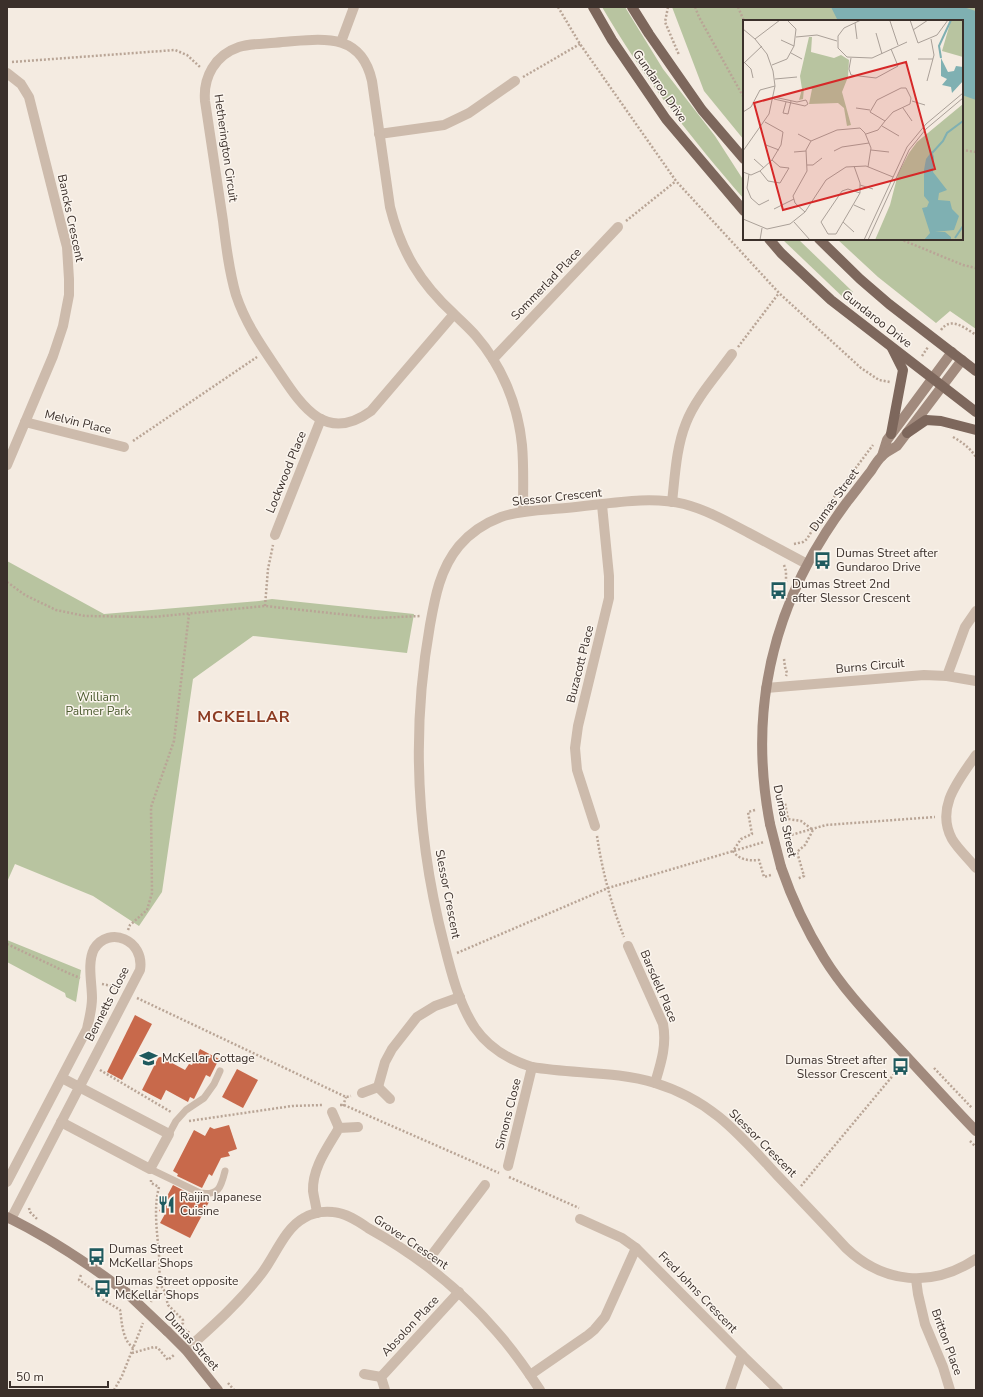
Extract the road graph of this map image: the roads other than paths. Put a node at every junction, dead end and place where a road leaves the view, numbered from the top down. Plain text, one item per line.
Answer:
1 (354, 7) edge
2 (593, 7) edge
3 (632, 7) edge
4 (341, 42) junction
5 (7, 68) edge
6 (516, 81) road end
7 (379, 134) junction
8 (743, 158) edge
9 (743, 210) edge
10 (618, 227) road end
11 (770, 240) edge
12 (820, 240) edge
13 (454, 314) junction
14 (891, 345) junction
15 (952, 352) junction
16 (732, 354) road end
17 (493, 359) junction
18 (962, 360) junction
19 (976, 371) edge
20 (933, 378) junction
21 (943, 386) junction
22 (976, 412) edge
23 (321, 419) junction
24 (25, 422) junction
25 (976, 430) edge
26 (907, 432) junction
27 (891, 434) junction
28 (124, 447) road end
29 (882, 456) junction
30 (7, 465) edge
31 (672, 502) junction
32 (602, 505) junction
33 (523, 512) junction
34 (275, 535) road end
35 (807, 564) junction
36 (976, 611) edge
37 (947, 676) junction
38 (976, 681) edge
39 (766, 688) junction
40 (976, 755) edge
41 (595, 826) road end
42 (976, 868) edge
43 (628, 946) road end
44 (460, 997) junction
45 (532, 1067) junction
46 (220, 1071) dead end
47 (62, 1078) junction
48 (655, 1083) junction
49 (79, 1087) junction
50 (378, 1087) junction
51 (362, 1093) dead end
52 (390, 1099) dead end
53 (333, 1107) road end
54 (61, 1122) junction
55 (358, 1127) dead end
56 (339, 1128) junction
57 (976, 1131) edge
58 (169, 1134) junction
59 (508, 1166) dead end
60 (150, 1169) junction
61 (225, 1171) dead end
62 (7, 1182) edge
63 (485, 1185) dead end
64 (317, 1212) junction
65 (582, 1214) road end
66 (9, 1218) edge
67 (636, 1248) junction
68 (976, 1259) edge
69 (425, 1264) junction
70 (916, 1279) junction
71 (459, 1292) junction
72 (186, 1350) junction
73 (742, 1355) junction
74 (364, 1374) dead end
75 (530, 1375) junction
76 (381, 1377) junction
77 (218, 1390) edge
78 (385, 1390) edge
79 (540, 1390) edge
80 (730, 1390) edge
81 (778, 1390) edge
82 (950, 1390) edge

1 - 4 street
2 - 9 main road, Gundaroo Drive
3 - 8 main road, Gundaroo Drive
4 - 7 street, Hetherington Circuit
4 - 23 street, Hetherington Circuit
5 - 24 street, Bancks Crescent
6 - 7 street
7 - 13 street, Hetherington Circuit
10 - 17 street, Sommerlad Place
11 - 14 main road, Gundaroo Drive
12 - 15 main road, Gundaroo Drive
13 - 17 street, Hetherington Circuit
13 - 23 street, Hetherington Circuit
14 - 20 main road, Gundaroo Drive
14 - 27 main road
15 - 18 main road, Gundaroo Drive
15 - 20 street, Dumas Street
16 - 31 street
17 - 33 street, Hetherington Circuit
18 - 19 main road, Gundaroo Drive
18 - 21 street, Dumas Street
20 - 21 main road, Gundaroo Drive
20 - 27 street, Dumas Street
21 - 22 main road, Gundaroo Drive
21 - 26 street, Dumas Street
23 - 34 street, Lockwood Place
24 - 28 street, Melvin Place
24 - 30 street, Bancks Crescent
25 - 26 main road
26 - 29 street, Dumas Street
27 - 29 street, Dumas Street
29 - 35 street, Dumas Street
31 - 32 street, Slessor Crescent
31 - 35 street, Slessor Crescent
32 - 33 street, Slessor Crescent
32 - 41 street, Buzacott Place
33 - 44 street, Slessor Crescent
35 - 39 street, Dumas Street
36 - 37 street
37 - 38 street, Burns Circuit
37 - 39 street, Burns Circuit
39 - 57 street, Dumas Street, bridge
40 - 42 street
43 - 48 street, Barsdell Place
44 - 45 street, Slessor Crescent
44 - 50 street
45 - 48 street, Slessor Crescent
45 - 59 street, Simons Close
46 - 58 lane
47 - 49 street
47 - 49 street, Bennetts Close
47 - 62 street, Bennetts Close
48 - 70 street, Slessor Crescent
49 - 54 street, Bennetts Close
49 - 58 street
50 - 51 street
50 - 52 street
53 - 56 street
54 - 60 street
54 - 66 street, Bennetts Close
55 - 56 street
56 - 64 street
58 - 60 street
60 - 61 lane
63 - 69 street
64 - 69 street, Grover Crescent
64 - 72 street, Grover Crescent
65 - 67 street, Fred Johns Crescent
66 - 72 street, Dumas Street, bridge
67 - 73 street, Fred Johns Crescent
67 - 75 street
68 - 70 street, Slessor Crescent
69 - 71 street, Grover Crescent
70 - 82 street, Britton Place
71 - 75 street, Grover Crescent
71 - 76 street, Absolon Place
72 - 77 street, Dumas Street
73 - 80 street
73 - 81 street, Fred Johns Crescent
74 - 76 street
75 - 79 street, Grover Crescent
76 - 78 street

